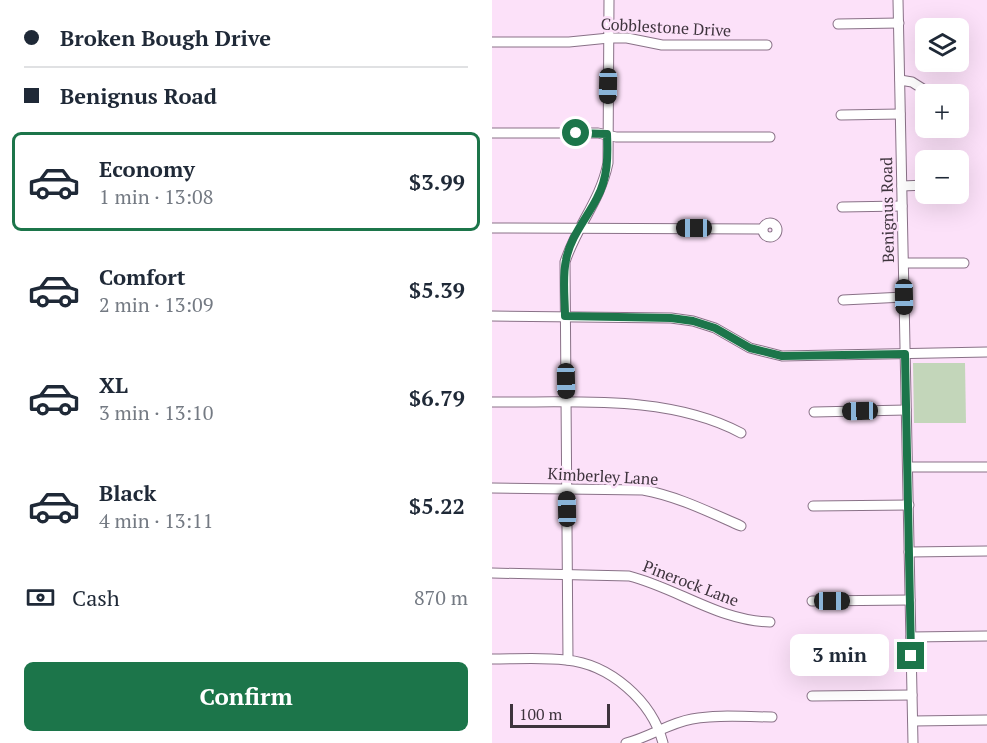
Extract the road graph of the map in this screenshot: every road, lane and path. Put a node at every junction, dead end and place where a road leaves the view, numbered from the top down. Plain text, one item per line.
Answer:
1 (609, 0) edge
2 (898, 0) edge
3 (899, 23) junction
4 (838, 24) dead end
5 (609, 38) junction
6 (492, 42) edge
7 (767, 45) dead end
8 (900, 80) junction
9 (916, 84) edge
10 (900, 114) junction
11 (841, 115) dead end
12 (492, 133) edge
13 (607, 134) junction
14 (770, 137) dead end
15 (915, 185) edge
16 (902, 186) junction
17 (902, 206) junction
18 (842, 207) dead end
19 (492, 228) edge
20 (579, 228) junction
21 (762, 229) dead end
22 (904, 263) junction
23 (964, 263) dead end
24 (904, 297) junction
25 (843, 300) dead end
26 (492, 316) edge
27 (565, 316) junction
28 (987, 352) edge
29 (905, 354) junction
30 (492, 402) edge
31 (566, 403) junction
32 (906, 410) junction
33 (814, 412) dead end
34 (741, 433) dead end
35 (908, 467) junction
36 (987, 467) edge
37 (492, 488) edge
38 (567, 488) junction
39 (813, 506) dead end
40 (909, 506) junction
41 (741, 526) dead end
42 (987, 551) edge
43 (909, 552) junction
44 (492, 573) edge
45 (568, 573) junction
46 (910, 600) junction
47 (812, 601) dead end
48 (770, 622) dead end
49 (987, 636) edge
50 (911, 637) junction
51 (492, 659) edge
52 (568, 660) junction
53 (912, 695) junction
54 (812, 696) dead end
55 (772, 717) dead end
56 (987, 720) edge
57 (913, 721) junction
58 (660, 731) junction
59 (626, 743) edge
60 (663, 743) edge
61 (913, 743) edge

1 - 5 street
2 - 3 street, Benignus Road
3 - 4 street
3 - 8 street, Benignus Road
5 - 6 street, Cobblestone Drive
5 - 7 street, Cobblestone Drive
5 - 13 street
8 - 9 street
8 - 10 street, Benignus Road
10 - 11 street
10 - 16 street, Benignus Road
12 - 13 street
13 - 14 street
13 - 20 street
15 - 16 street
16 - 17 street, Benignus Road
17 - 18 street
17 - 22 street, Benignus Road
19 - 20 street
20 - 21 street
20 - 27 street
22 - 23 street
22 - 24 street, Benignus Road
24 - 25 street
24 - 29 street, Benignus Road
26 - 27 street
27 - 29 street
27 - 31 street
28 - 29 street
29 - 32 street, Benignus Road
30 - 31 street
31 - 34 street
31 - 38 street
32 - 33 street
32 - 35 street, Benignus Road
35 - 36 street
35 - 40 street, Benignus Road
37 - 38 street, Kimberley Lane
38 - 41 street, Kimberley Lane
38 - 45 street
39 - 40 street
40 - 43 street, Benignus Road
42 - 43 street
43 - 46 street, Benignus Road
44 - 45 street, Pinerock Lane
45 - 48 street, Pinerock Lane
45 - 52 street
46 - 47 street
46 - 50 street, Benignus Road
49 - 50 street
50 - 53 street, Benignus Road
51 - 52 street
52 - 58 street
53 - 54 street
53 - 57 street, Benignus Road
55 - 58 street
56 - 57 street
57 - 61 street, Benignus Road
58 - 59 street
58 - 60 street

